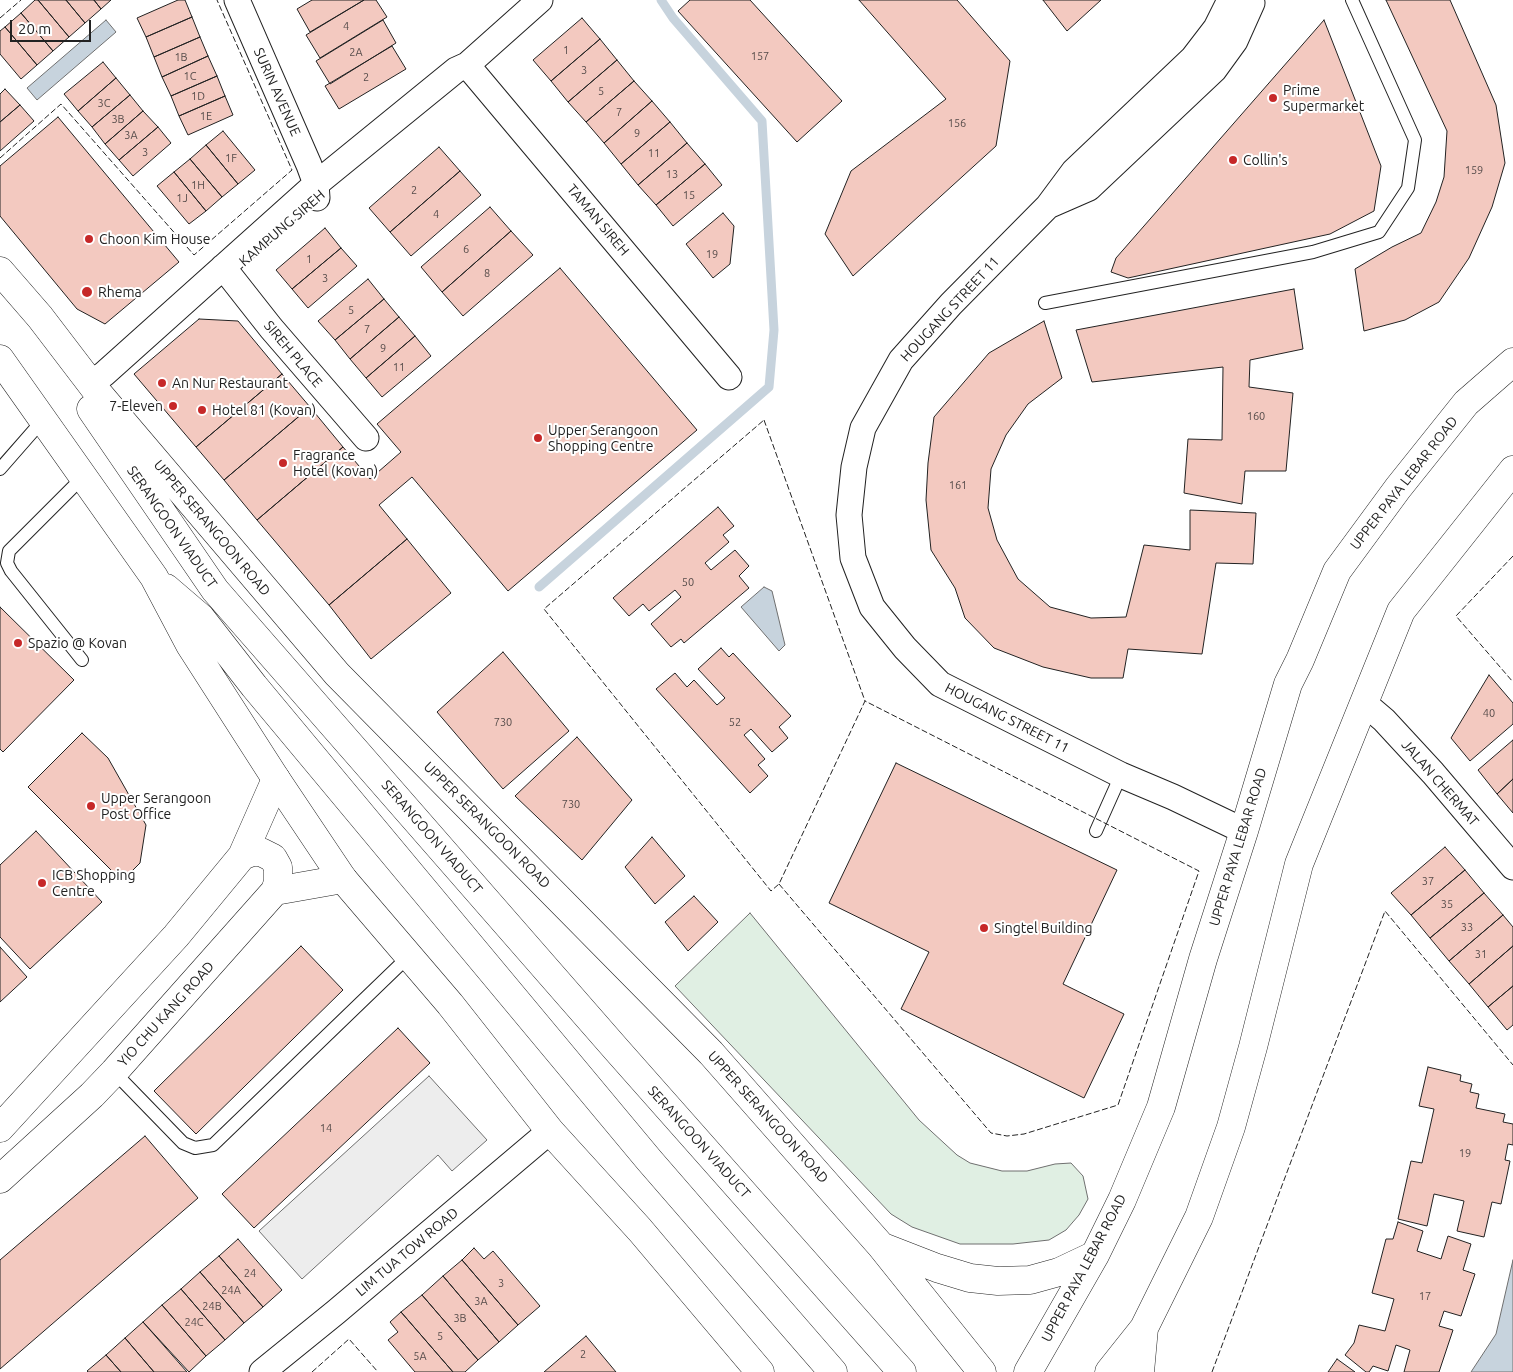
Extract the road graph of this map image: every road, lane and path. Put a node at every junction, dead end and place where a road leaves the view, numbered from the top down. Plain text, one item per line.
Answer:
1 (237, 0) edge
2 (540, 0) edge
3 (1230, 0) edge
4 (1252, 0) edge
5 (1352, 0) edge
6 (467, 65) junction
7 (317, 191) junction
8 (1048, 206) junction
9 (226, 270) junction
10 (0, 272) edge
11 (1045, 303) dead end
12 (1513, 349) edge
13 (1513, 362) edge
14 (2, 366) edge
15 (729, 377) dead end
16 (94, 388) junction
17 (1466, 403) junction
18 (42, 421) junction
19 (366, 438) dead end
20 (0, 469) edge
21 (1513, 470) edge
22 (82, 478) junction
23 (154, 577) junction
24 (82, 660) dead end
25 (1364, 703) junction
26 (1121, 775) junction
27 (276, 779) junction
28 (1096, 831) dead end
29 (1244, 831) junction
30 (242, 856) junction
31 (1513, 867) edge
32 (343, 879) junction
33 (275, 891) junction
34 (409, 956) junction
35 (114, 1072) junction
36 (0, 1128) edge
37 (550, 1131) junction
38 (2, 1173) edge
39 (881, 1246) junction
40 (1095, 1255) junction
41 (1144, 1328) junction
42 (262, 1372) edge
43 (760, 1372) edge
44 (833, 1372) edge
45 (902, 1372) edge
46 (982, 1372) edge
47 (1028, 1372) edge
48 (1109, 1372) edge
49 (1140, 1372) edge

1 - 7 street, SURIN AVENUE
2 - 6 street, KAMPUNG SIREH
3 - 8 street, HOUGANG STREET 11
4 - 8 street, HOUGANG STREET 11
5 - 11 lane
6 - 7 street, KAMPUNG SIREH
6 - 15 street, TAMAN SIREH
7 - 9 street, KAMPUNG SIREH
8 - 26 street, HOUGANG STREET 11
9 - 16 street, KAMPUNG SIREH
9 - 19 street, SIREH PLACE
10 - 16 main road, UPPER SERANGOON ROAD
10 - 45 main road, SERANGOON VIADUCT
12 - 17 main road
13 - 17 main road, UPPER PAYA LEBAR ROAD
14 - 18 main road
16 - 39 main road, UPPER SERANGOON ROAD
17 - 29 main road, UPPER PAYA LEBAR ROAD
18 - 20 lane
18 - 22 main road
21 - 25 main road
22 - 23 main road
22 - 24 lane
23 - 27 main road
23 - 44 main road
25 - 31 street, JALAN CHERMAT
25 - 41 main road
26 - 28 lane
26 - 29 street, HOUGANG STREET 11
27 - 30 main road
27 - 32 main road
29 - 40 main road, UPPER PAYA LEBAR ROAD
30 - 33 main road
30 - 36 main road
32 - 33 main road
32 - 34 main road
33 - 35 main road, YIO CHU KANG ROAD
34 - 35 lane
34 - 37 main road
35 - 38 main road, YIO CHU KANG ROAD
37 - 42 street, LIM TUA TOW ROAD
37 - 43 main road
39 - 40 main road
39 - 46 main road, UPPER SERANGOON ROAD
40 - 47 main road, UPPER PAYA LEBAR ROAD
41 - 48 main road
41 - 49 main road

